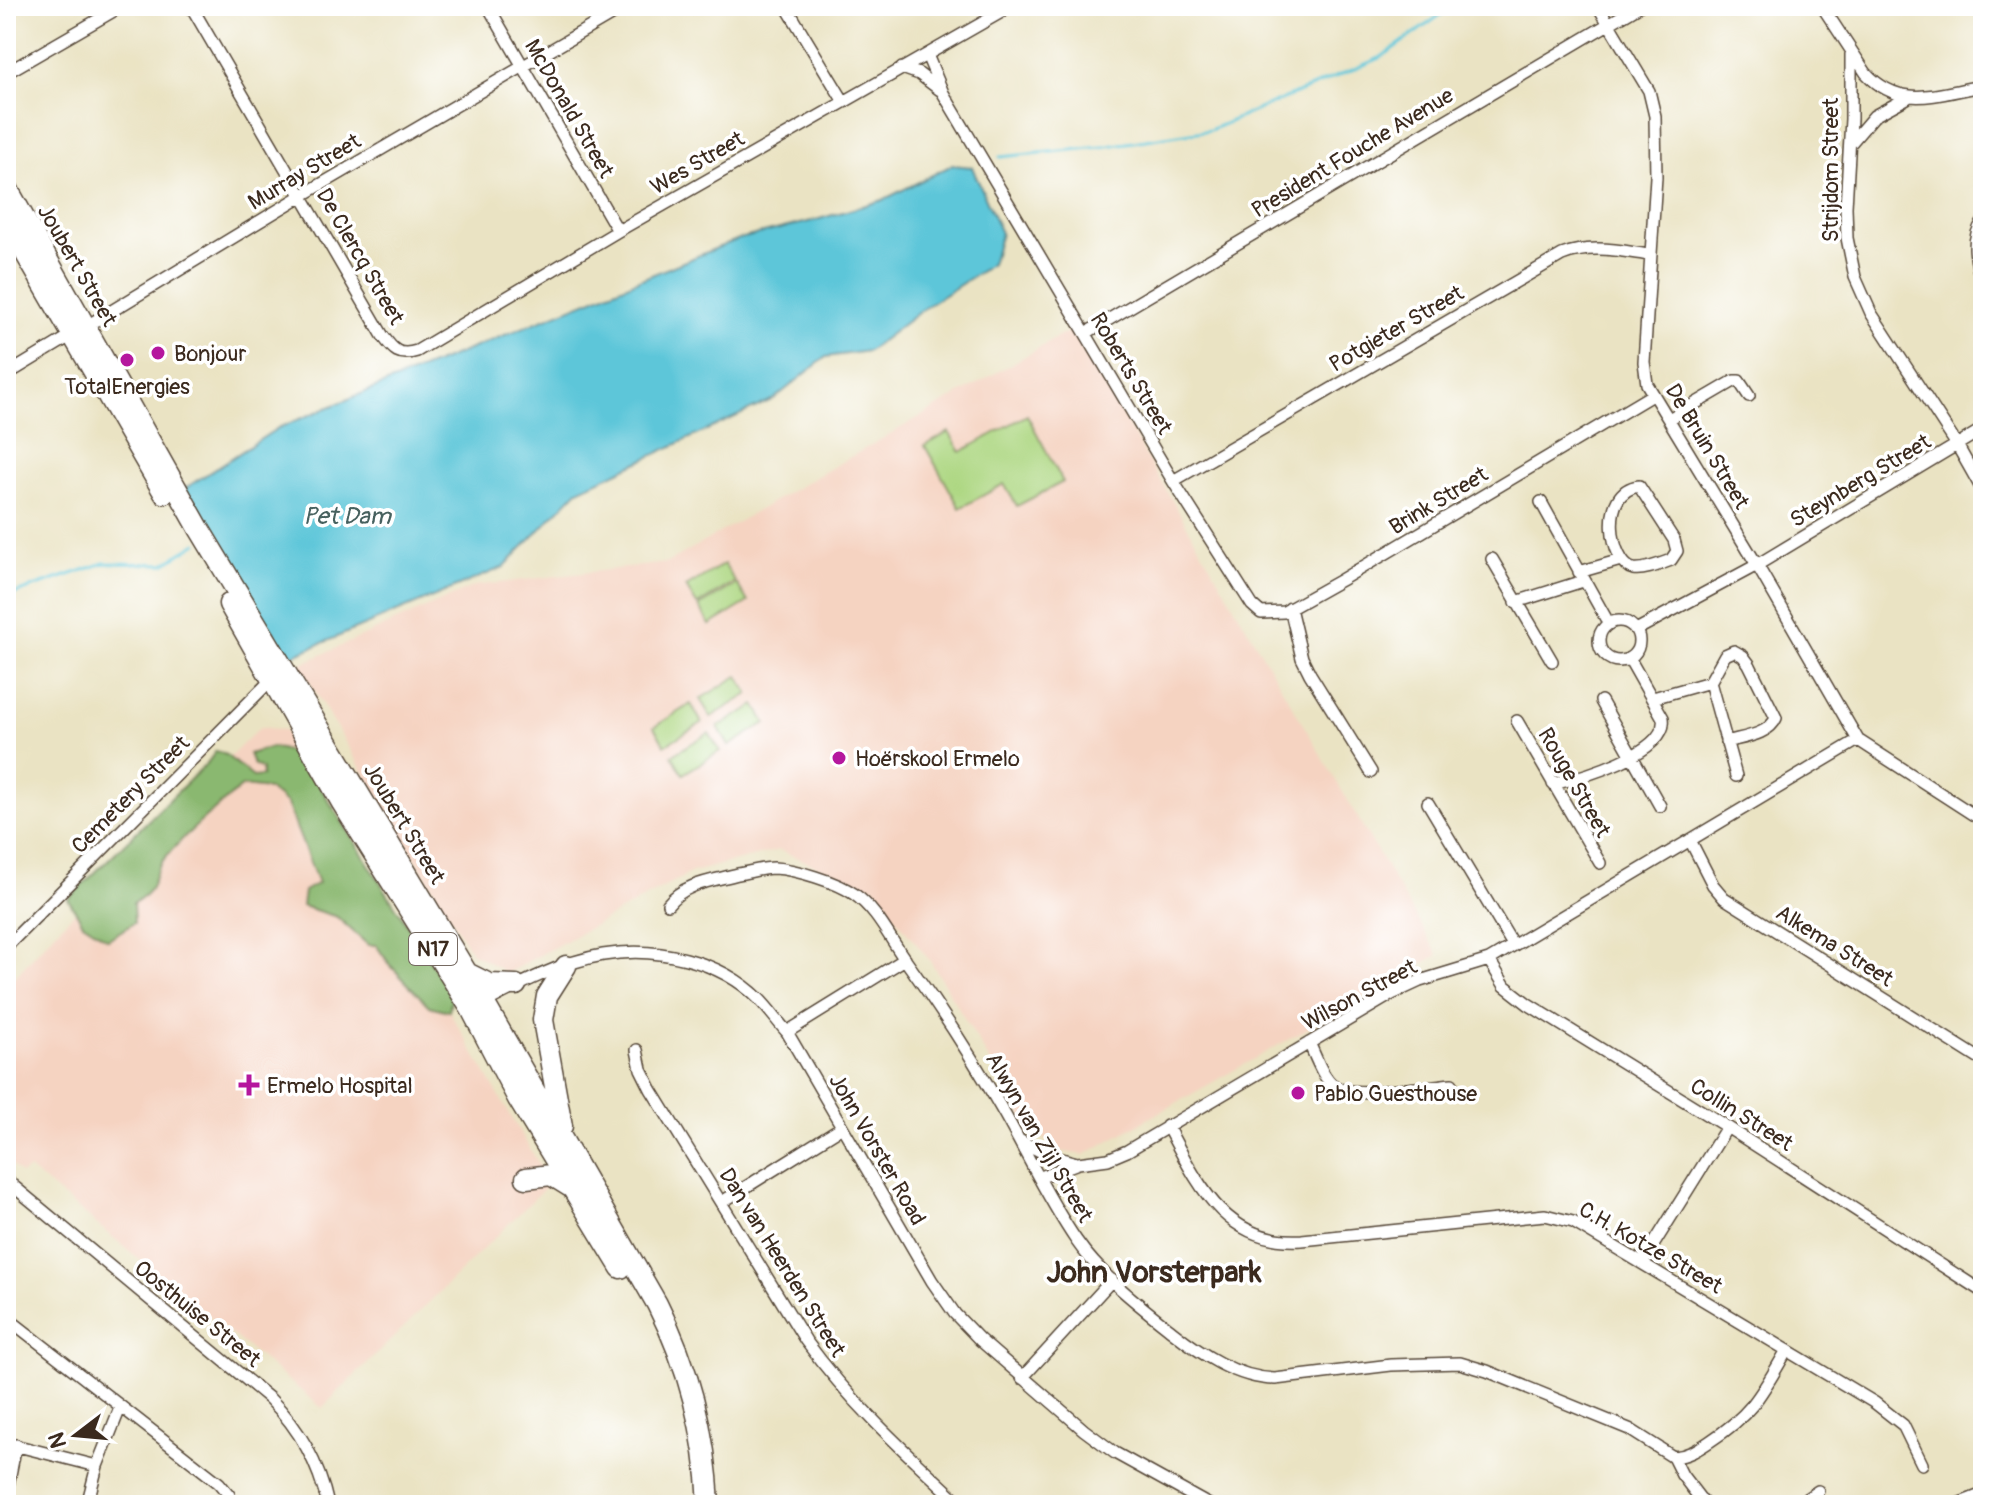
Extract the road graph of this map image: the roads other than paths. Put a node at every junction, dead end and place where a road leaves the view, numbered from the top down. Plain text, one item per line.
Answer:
1 (122, 6) edge
2 (191, 6) edge
3 (488, 6) edge
4 (626, 6) edge
5 (786, 6) edge
6 (1012, 6) edge
7 (1598, 6) edge
8 (1639, 6) edge
9 (1822, 6) edge
10 (1607, 24) junction
11 (1851, 54) junction
12 (927, 55) junction
13 (522, 65) junction
14 (902, 68) junction
15 (6, 73) edge
16 (1983, 86) edge
17 (943, 93) junction
18 (1907, 98) junction
19 (844, 102) junction
20 (1850, 144) junction
21 (6, 186) edge
22 (303, 195) junction
23 (6, 220) edge
24 (1983, 222) edge
25 (618, 231) junction
26 (1650, 255) junction
27 (1983, 288) edge
28 (79, 332) junction
29 (1086, 333) junction
30 (404, 354) joint
31 (6, 375) edge
32 (1652, 395) junction
33 (1749, 396) dead end
34 (1669, 419) junction
35 (1983, 429) edge
36 (1957, 445) junction
37 (1173, 481) junction
38 (1983, 491) edge
39 (1541, 502) dead end
40 (1492, 559) dead end
41 (1621, 560) junction
42 (1757, 565) junction
43 (1581, 577) junction
44 (1516, 602) junction
45 (1290, 608) junction
46 (1609, 624) junction
47 (1636, 630) junction
48 (1629, 658) junction
49 (1552, 661) dead end
50 (278, 675) junction
51 (1710, 682) junction
52 (1653, 698) junction
53 (1601, 701) dead end
54 (1517, 721) dead end
55 (1858, 740) junction
56 (1726, 742) junction
57 (1631, 755) junction
58 (1371, 772) dead end
59 (1736, 776) dead end
60 (1553, 784) junction
61 (1428, 803) dead end
62 (1660, 806) dead end
63 (1983, 821) edge
64 (1690, 840) junction
65 (1600, 863) dead end
66 (668, 904) dead end
67 (1513, 945) junction
68 (6, 947) edge
69 (905, 959) junction
70 (1489, 960) junction
71 (566, 966) junction
72 (467, 973) junction
73 (516, 985) junction
74 (477, 1006) junction
75 (787, 1032) junction
76 (1309, 1043) junction
77 (546, 1044) junction
78 (637, 1050) dead end
79 (1983, 1061) edge
80 (530, 1084) junction
81 (1452, 1084) dead end
82 (1167, 1126) junction
83 (842, 1127) junction
84 (1727, 1127) junction
85 (1019, 1139) junction
86 (564, 1140) junction
87 (1078, 1163) junction
88 (1041, 1177) junction
89 (526, 1178) dead end
90 (6, 1180) edge
91 (572, 1188) junction
92 (722, 1202) junction
93 (1642, 1263) junction
94 (1112, 1280) junction
95 (1983, 1292) edge
96 (6, 1317) edge
97 (1787, 1350) junction
98 (1022, 1378) junction
99 (120, 1408) junction
100 (11, 1444) edge
101 (1673, 1457) junction
102 (1922, 1464) dead end
103 (97, 1466) junction
104 (1818, 1491) dead end
105 (1983, 1494) edge
106 (6, 1495) edge
107 (87, 1505) edge
108 (232, 1505) edge
109 (328, 1505) edge
110 (697, 1505) edge
111 (709, 1505) edge
112 (962, 1505) edge
113 (1209, 1505) edge
114 (1705, 1505) edge
115 (1797, 1505) edge
116 (1955, 1505) edge

1 - 15 street
2 - 22 street, De Clercq Street
3 - 13 street, McDonald Street
4 - 13 street, Murray Street
5 - 19 street
6 - 12 street, Wes Street
7 - 10 street, De Bruin Street
8 - 10 street, President Fouche Avenue
9 - 11 street
10 - 26 street, De Bruin Street
10 - 29 street, President Fouche Avenue
11 - 18 street
11 - 20 street, Strijdom Street
12 - 14 street, Wes Street
12 - 17 street, Roberts Street
13 - 22 street, Murray Street
13 - 25 street, McDonald Street
14 - 17 street
14 - 19 street, Wes Street
16 - 18 street
17 - 29 street, Roberts Street
18 - 20 street
19 - 25 street, Wes Street
20 - 36 street, Strijdom Street
21 - 28 highway, Joubert Street / N17
22 - 28 street, Murray Street
22 - 30 street, De Clercq Street
23 - 28 highway, Joubert Street / N17
24 - 27 street
25 - 30 street, Wes Street
26 - 32 street, De Bruin Street
26 - 37 street, Potgieter Street
28 - 31 street, Murray Street
28 - 50 highway, Joubert Street / N17
29 - 37 street, Roberts Street
32 - 34 street, De Bruin Street
32 - 45 street, Brink Street
33 - 34 street
34 - 42 street, De Bruin Street
35 - 36 street, Steynberg Street
36 - 38 street, Strijdom Street
36 - 42 street, Steynberg Street
37 - 45 street, Roberts Street
39 - 43 street
40 - 44 street
41 - 41 street
41 - 43 street
42 - 47 street, Steynberg Street
42 - 55 street, De Bruin Street
43 - 44 street
43 - 46 street
44 - 49 street
45 - 58 street
46 - 47 street
46 - 48 street
47 - 48 street
48 - 52 street
50 - 68 street, Cemetery Street
50 - 72 highway, Joubert Street / N17
50 - 74 highway, Joubert Street / N17
51 - 52 street
51 - 56 street
51 - 56 street
52 - 57 street
53 - 57 street
54 - 60 street, Rouge Street
55 - 63 street, De Bruin Street
55 - 64 street, Wilson Street
56 - 59 street
57 - 60 street
57 - 62 street
60 - 65 street, Rouge Street
61 - 67 street
64 - 67 street, Wilson Street
64 - 79 street, Alkema Street
66 - 69 street, Alwyn van Zijl Street
67 - 70 street, Wilson Street
69 - 75 street
69 - 85 street, Alwyn van Zijl Street
70 - 76 street, Wilson Street
70 - 84 street, Collin Street
71 - 73 street, John Vorster Road
71 - 75 street, John Vorster Road
71 - 77 highway
72 - 73 highway
72 - 74 highway, Joubert Street / N17
73 - 74 street, John Vorster Road
74 - 80 highway, Joubert Street / N17
74 - 91 highway, Joubert Street / N17
75 - 83 street, John Vorster Road
76 - 81 street
76 - 82 street, Wilson Street
77 - 80 highway
77 - 86 highway
78 - 92 street, Dan van Heerden Street
80 - 86 highway, Joubert Street / N17
82 - 87 street, Wilson Street
82 - 93 street, C.H. Kotze Street
83 - 92 street
83 - 98 street, John Vorster Road
84 - 93 street
84 - 95 street, Collin Street
85 - 87 street
85 - 88 street, Alwyn van Zijl Street
86 - 111 highway, Joubert Street / N17
87 - 88 street, Wilson Street
88 - 94 street, Alwyn van Zijl Street
89 - 91 highway
90 - 109 street, Oosthuise Street
91 - 110 highway, Joubert Street / N17
92 - 112 street, Dan van Heerden Street
93 - 97 street, C.H. Kotze Street
94 - 98 street
94 - 101 street, Alwyn van Zijl Street
96 - 99 street
97 - 101 street
97 - 102 street, C.H. Kotze Street
98 - 113 street, John Vorster Road
99 - 103 street
99 - 108 street
100 - 103 street
100 - 106 street
101 - 114 street
103 - 107 street
104 - 115 street
105 - 116 street

